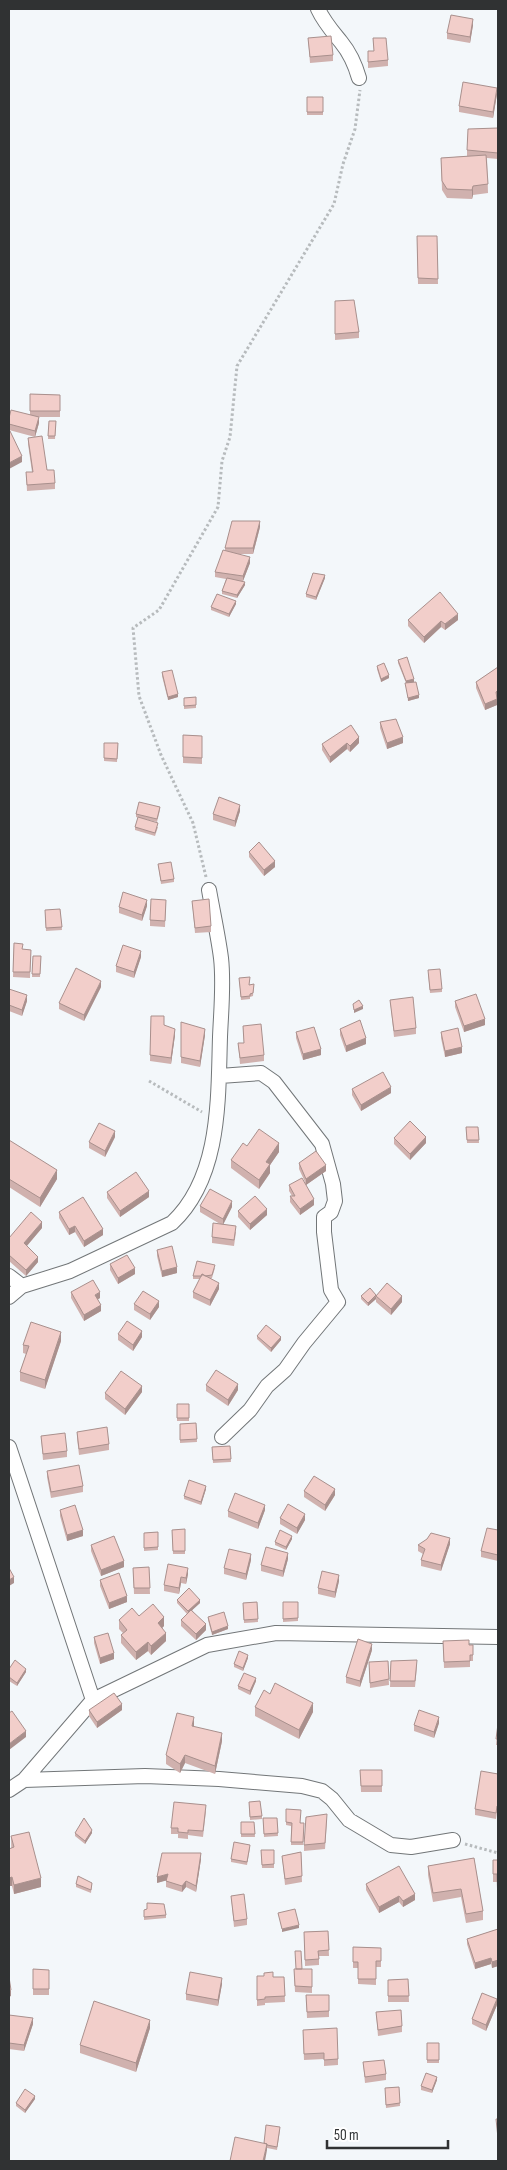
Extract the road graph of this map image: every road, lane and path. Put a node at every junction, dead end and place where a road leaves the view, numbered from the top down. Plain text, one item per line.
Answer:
1 (318, 9) edge
2 (359, 78) joint
3 (209, 890) joint
4 (220, 1076) junction
5 (149, 1081) dead end
6 (216, 1120) junction
7 (9, 1276) edge
8 (22, 1286) junction
9 (9, 1297) edge
10 (222, 1437) dead end
11 (9, 1447) edge
12 (498, 1637) edge
13 (93, 1700) junction
14 (24, 1780) junction
15 (9, 1790) edge
16 (453, 1840) joint
17 (498, 1854) edge

1 - 2 street
2 - 3 path
3 - 4 street
4 - 6 street
4 - 10 street
5 - 6 path
6 - 8 street
7 - 8 street
8 - 9 street
11 - 13 street
12 - 13 street
13 - 14 street
14 - 15 street
14 - 16 street
16 - 17 path

